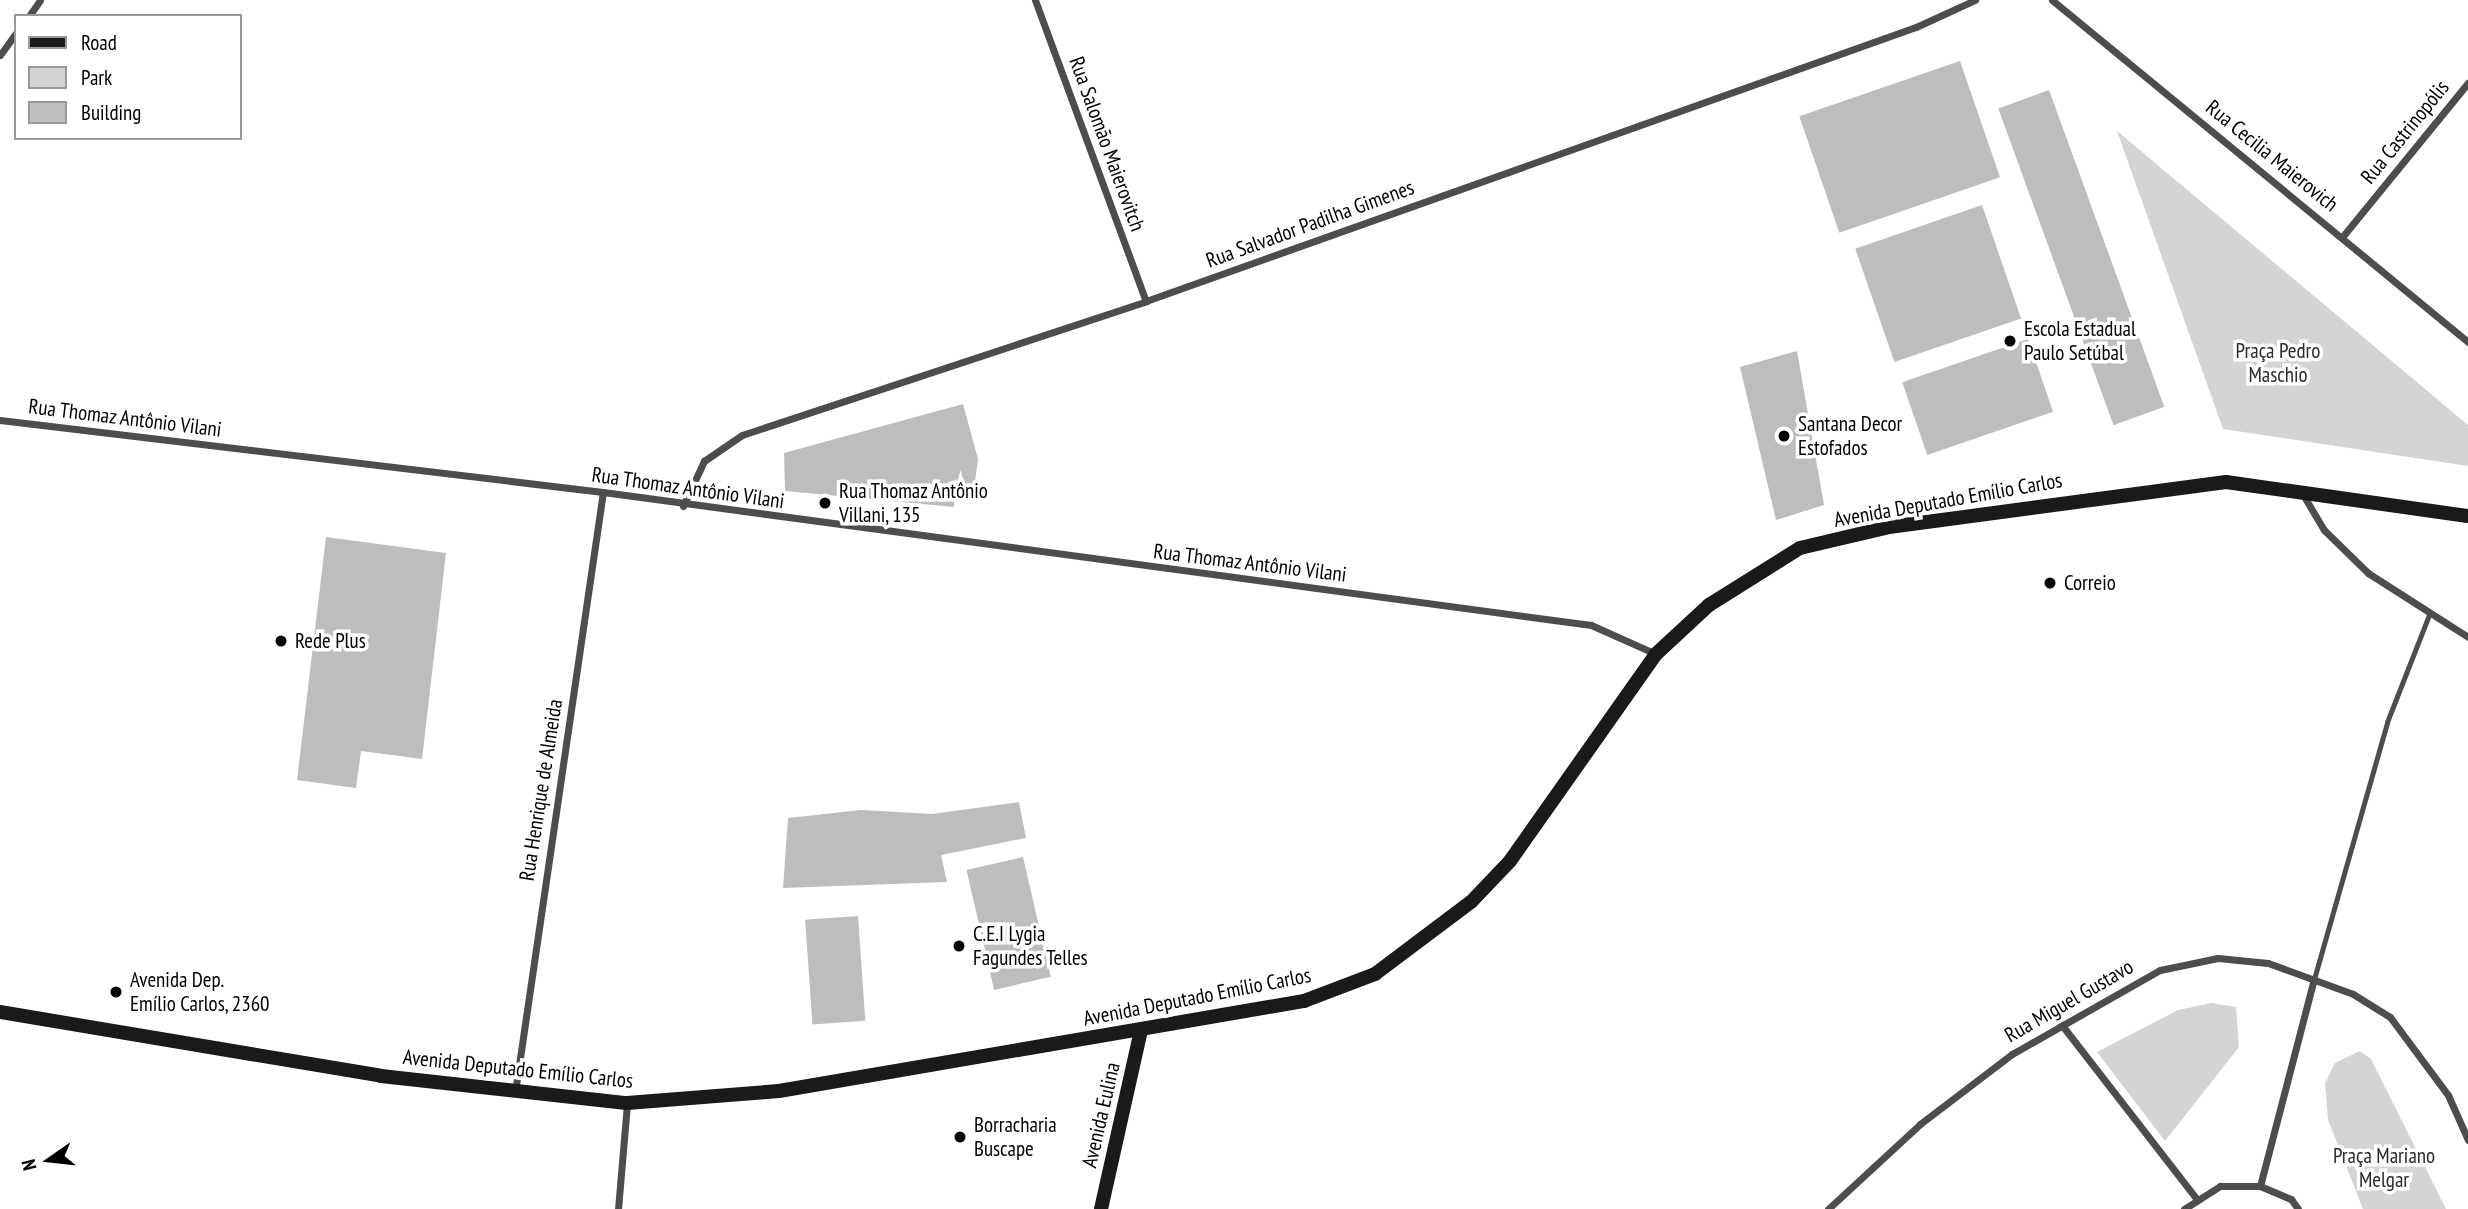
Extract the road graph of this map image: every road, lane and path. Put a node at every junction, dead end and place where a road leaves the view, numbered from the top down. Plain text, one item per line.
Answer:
1 (1035, 0) edge
2 (1975, 0) edge
3 (2052, 0) edge
4 (14, 36) edge
5 (0, 55) edge
6 (2468, 83) edge
7 (2343, 236) junction
8 (1146, 300) junction
9 (2468, 342) edge
10 (0, 420) edge
11 (603, 492) junction
12 (2302, 492) junction
13 (682, 506) junction
14 (2468, 516) edge
15 (2430, 611) junction
16 (2468, 636) edge
17 (1656, 654) junction
18 (2314, 979) junction
19 (0, 1013) edge
20 (2061, 1024) junction
21 (1141, 1030) junction
22 (515, 1093) junction
23 (627, 1103) junction
24 (2468, 1140) edge
25 (2260, 1186) junction
26 (2195, 1197) junction
27 (618, 1209) edge
28 (1101, 1209) edge
29 (1828, 1209) edge
30 (2184, 1209) edge
31 (2298, 1209) edge

1 - 8 street, Rua Salomão Maierovitch
2 - 8 street, Rua Salvador Padilha Gimenes
3 - 7 street, Rua Cecilia Maierovich
4 - 5 street
6 - 7 street, Rua Castrinopólis
7 - 9 street, Rua Cecilia Maierovich
8 - 13 street, Rua Salvador Padilha Gimenes
10 - 11 street, Rua Thomaz Antônio Vilani
11 - 13 street, Rua Thomaz Antônio Vilani
11 - 22 street, Rua Henrique de Almeida
12 - 14 main road, Avenida Deputado Emílio Carlos
12 - 15 street
12 - 17 main road, Avenida Deputado Emílio Carlos
13 - 17 street, Rua Thomaz Antônio Vilani
15 - 16 street
15 - 18 lane
17 - 21 main road, Avenida Deputado Emílio Carlos
18 - 20 street, Rua Miguel Gustavo
18 - 24 street, Rua Miguel Gustavo
18 - 25 street
19 - 22 main road, Avenida Deputado Emílio Carlos
20 - 26 street
20 - 29 street, Rua Miguel Gustavo
21 - 23 main road, Avenida Deputado Emílio Carlos
21 - 28 main road, Avenida Eulina
22 - 23 main road, Avenida Deputado Emílio Carlos
23 - 27 street
25 - 26 street
25 - 31 street
26 - 30 street

